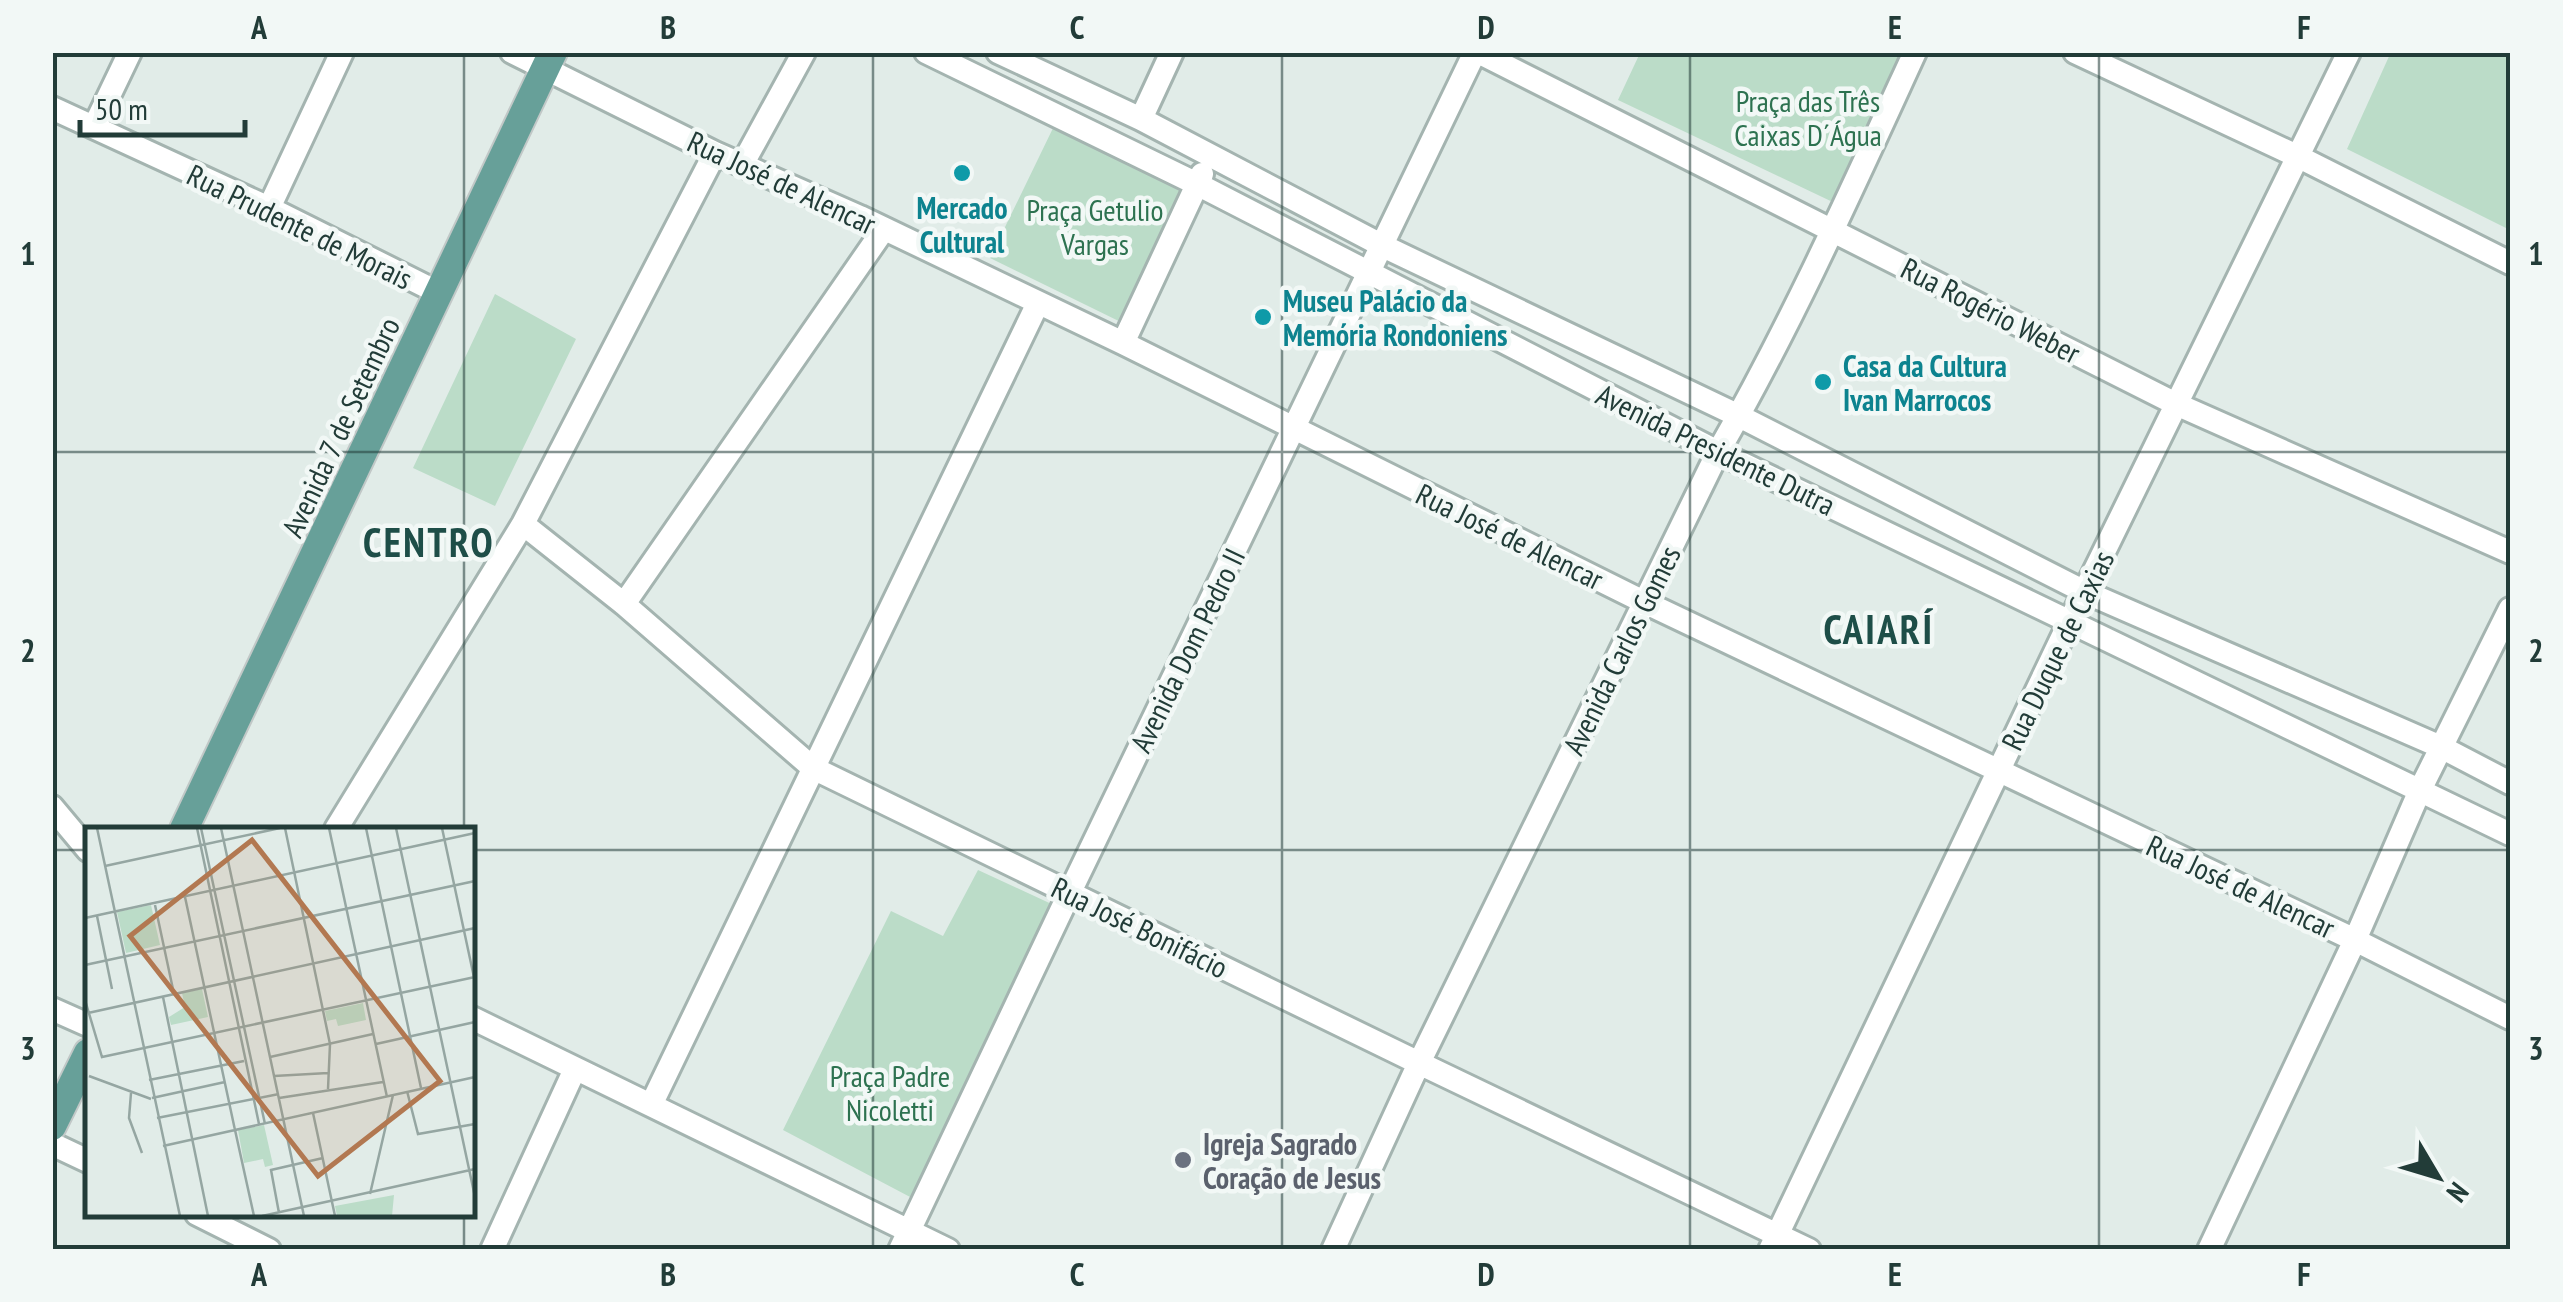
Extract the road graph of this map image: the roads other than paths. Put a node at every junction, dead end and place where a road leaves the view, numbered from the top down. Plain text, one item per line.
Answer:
1 (130, 52) edge
2 (342, 52) edge
3 (512, 52) edge
4 (804, 52) edge
5 (926, 52) edge
6 (998, 52) edge
7 (1172, 52) edge
8 (1477, 52) edge
9 (1915, 52) edge
10 (2074, 52) edge
11 (2349, 52) edge
12 (549, 60) edge
13 (52, 108) edge
14 (1141, 119) junction
15 (94, 128) junction
16 (715, 153) junction
17 (1210, 156) junction
18 (2299, 157) junction
19 (742, 166) junction
20 (1197, 184) junction
21 (268, 208) junction
22 (884, 229) junction
23 (1832, 230) junction
24 (1383, 246) junction
25 (2510, 262) edge
26 (1369, 274) junction
27 (439, 294) junction
28 (1038, 303) junction
29 (1123, 343) junction
30 (2176, 404) junction
31 (1739, 416) junction
32 (1294, 430) junction
33 (1718, 452) junction
34 (523, 524) junction
35 (2510, 552) edge
36 (2085, 592) junction
37 (1644, 602) junction
38 (624, 604) junction
39 (2510, 609) edge
40 (2070, 622) junction
41 (2441, 747) junction
42 (813, 768) junction
43 (1998, 772) junction
44 (2510, 783) edge
45 (2420, 790) junction
46 (52, 807) edge
47 (185, 827) edge
48 (338, 827) edge
49 (2510, 834) edge
50 (85, 846) edge
51 (1070, 892) junction
52 (2356, 940) junction
53 (52, 1008) edge
54 (2510, 1018) edge
55 (475, 1019) edge
56 (85, 1024) edge
57 (85, 1059) edge
58 (1419, 1063) junction
59 (575, 1069) junction
60 (652, 1103) junction
61 (52, 1126) edge
62 (52, 1144) edge
63 (85, 1160) edge
64 (204, 1217) edge
65 (905, 1240) edge
66 (1774, 1241) edge
67 (269, 1250) edge
68 (492, 1250) edge
69 (948, 1250) edge
70 (1334, 1250) edge
71 (1809, 1250) edge
72 (2208, 1250) edge

1 - 15 street
2 - 21 street
3 - 12 street, Rua José de Alencar
4 - 19 street
5 - 20 street, Avenida Presidente Dutra
6 - 14 street, Avenida Presidente Dutra
7 - 14 street
8 - 23 street, Rua Rogério Weber
8 - 24 street, Avenida Dom Pedro II
9 - 23 street, Avenida Carlos Gomes
10 - 18 street
11 - 18 street, Rua Duque de Caxias
12 - 16 street, Rua José de Alencar
12 - 27 main road, Avenida 7 de Setembro
13 - 15 street, Rua Prudente de Morais
14 - 17 street, Avenida Presidente Dutra
15 - 21 street, Rua Prudente de Morais
16 - 19 street, Rua José de Alencar
16 - 34 street
17 - 20 street
17 - 24 street, Avenida Presidente Dutra
18 - 25 street
18 - 30 street, Rua Duque de Caxias
19 - 22 street, Rua José de Alencar
20 - 26 street, Avenida Presidente Dutra
20 - 29 street
21 - 27 street, Rua Prudente de Morais
22 - 28 street, Rua José de Alencar
22 - 38 street
23 - 30 street, Rua Rogério Weber
23 - 31 street, Avenida Carlos Gomes
24 - 26 street, Avenida Dom Pedro II
24 - 31 street, Avenida Presidente Dutra
26 - 32 street, Avenida Dom Pedro II
26 - 33 street, Avenida Presidente Dutra
27 - 47 main road, Avenida 7 de Setembro
28 - 29 street, Rua José de Alencar
28 - 42 street
29 - 32 street, Rua José de Alencar
30 - 35 street, Rua Rogério Weber
30 - 36 street, Rua Duque de Caxias
31 - 33 street, Avenida Carlos Gomes
31 - 36 street, Avenida Presidente Dutra
32 - 37 street, Rua José de Alencar
32 - 51 street, Avenida Dom Pedro II
33 - 37 street, Avenida Carlos Gomes
33 - 40 street, Avenida Presidente Dutra
34 - 38 street, Rua José Bonifácio
34 - 48 street
36 - 40 street, Rua Duque de Caxias
36 - 41 street, Avenida Presidente Dutra
37 - 43 street, Rua José de Alencar
37 - 58 street, Avenida Carlos Gomes
38 - 42 street, Rua José Bonifácio
39 - 41 street
40 - 43 street, Rua Duque de Caxias
40 - 45 street, Avenida Presidente Dutra
41 - 44 street, Avenida Presidente Dutra
41 - 45 street
42 - 51 street, Rua José Bonifácio
42 - 60 street
43 - 52 street, Rua José de Alencar
43 - 66 street, Rua Duque de Caxias
45 - 49 street, Avenida Presidente Dutra
45 - 52 street
46 - 50 street
51 - 58 street, Rua José Bonifácio
51 - 65 street, Avenida Dom Pedro II
52 - 54 street, Rua José de Alencar
52 - 72 street
53 - 56 street
55 - 59 street
57 - 61 main road
58 - 66 street, Rua José Bonifácio
58 - 70 street, Avenida Carlos Gomes
59 - 60 street
59 - 68 street
60 - 65 street
62 - 63 street
64 - 67 street
65 - 69 street
66 - 71 street, Rua José Bonifácio

